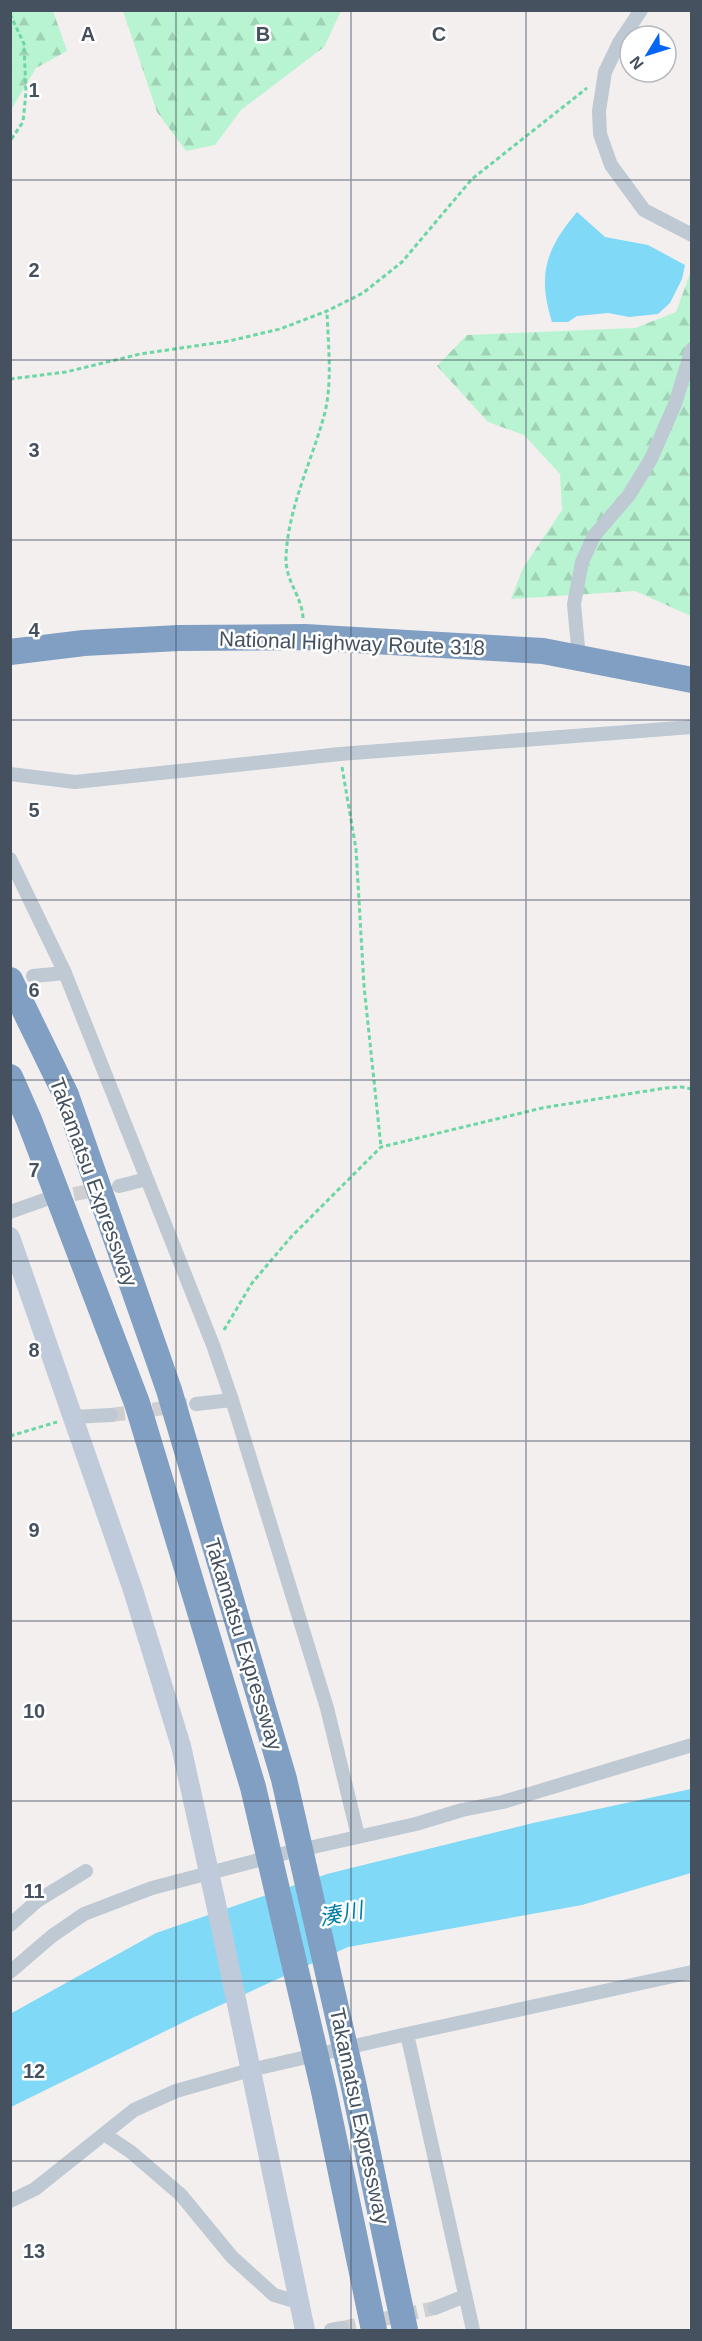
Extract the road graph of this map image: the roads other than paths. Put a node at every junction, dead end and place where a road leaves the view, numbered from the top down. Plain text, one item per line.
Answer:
1 (641, 10) edge
2 (692, 235) edge
3 (692, 349) edge
4 (10, 652) edge
5 (579, 658) junction
6 (692, 680) edge
7 (692, 727) edge
8 (10, 774) edge
9 (10, 859) edge
10 (65, 973) junction
11 (22, 978) edge
12 (10, 1077) edge
13 (147, 1179) junction
14 (119, 1186) tunnel mouth
15 (44, 1200) tunnel mouth
16 (10, 1212) edge
17 (10, 1238) edge
18 (232, 1400) junction
19 (195, 1404) tunnel mouth
20 (111, 1414) tunnel mouth
21 (73, 1417) junction
22 (692, 1745) edge
23 (358, 1836) junction
24 (86, 1871) dead end
25 (209, 1874) junction
26 (10, 1925) edge
27 (10, 1972) edge
28 (692, 1972) edge
29 (407, 2034) junction
30 (249, 2062) junction
31 (104, 2134) junction
32 (367, 2148) junction
33 (10, 2201) edge
34 (465, 2296) junction
35 (298, 2302) junction
36 (435, 2308) tunnel mouth
37 (305, 2331) edge
38 (374, 2331) edge
39 (405, 2331) edge
40 (415, 2331) edge
41 (472, 2331) edge

1 - 2 street
3 - 5 street
4 - 5 highway, National Highway Route 318
5 - 6 highway, National Highway Route 318
7 - 8 street
9 - 10 street
10 - 11 street
10 - 13 street
11 - 32 highway, Takamatsu Expressway
12 - 38 highway, Takamatsu Expressway
13 - 14 street
13 - 18 street
15 - 16 street
17 - 21 street
18 - 19 street
18 - 23 street
20 - 21 street
21 - 25 street
22 - 23 street
23 - 25 street
24 - 26 street
25 - 27 street
25 - 30 street
28 - 29 street
29 - 30 street
29 - 34 street
30 - 31 street
30 - 35 street
31 - 33 street
31 - 35 street
32 - 39 highway, Takamatsu Expressway
32 - 40 highway
34 - 36 street
34 - 41 street
35 - 37 street

